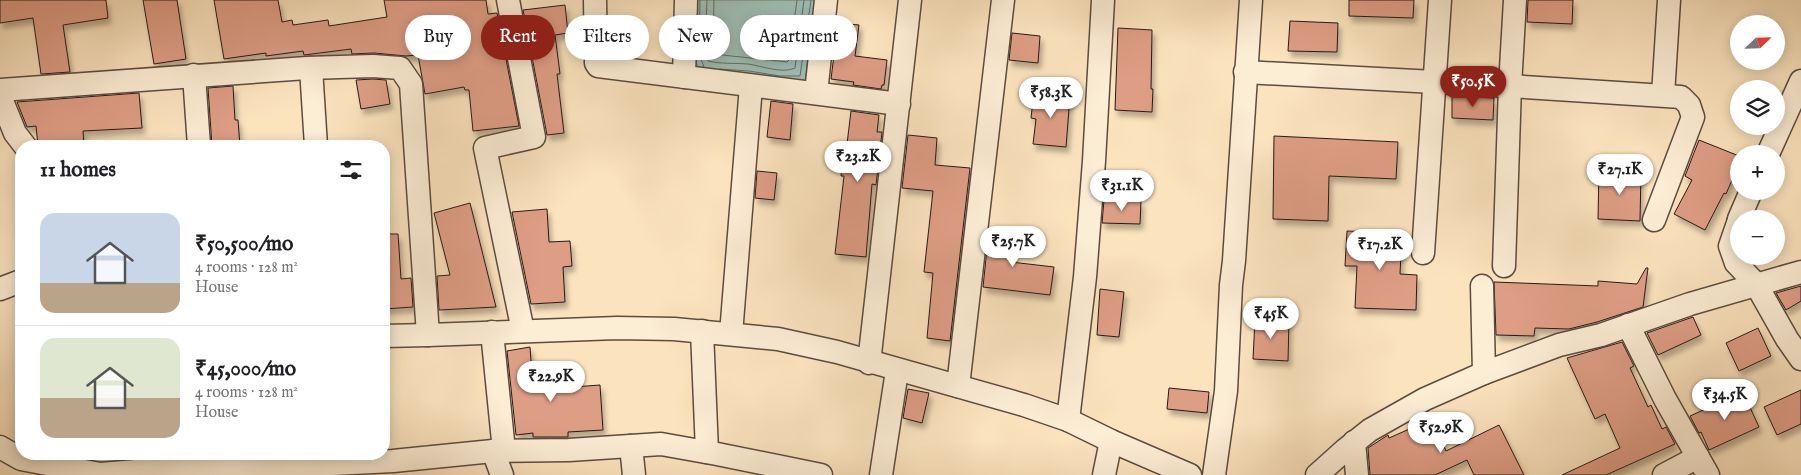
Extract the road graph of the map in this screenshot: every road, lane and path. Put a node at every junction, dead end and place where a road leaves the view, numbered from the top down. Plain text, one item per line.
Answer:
1 (508, 0) edge
2 (595, 0) edge
3 (686, 0) edge
4 (826, 0) edge
5 (910, 0) edge
6 (1003, 0) edge
7 (1104, 0) edge
8 (1251, 0) edge
9 (1440, 0) edge
10 (1515, 0) edge
11 (1668, 0) edge
12 (311, 68) junction
13 (1245, 72) junction
14 (194, 75) junction
15 (684, 77) junction
16 (1801, 81) edge
17 (1434, 83) junction
18 (751, 86) junction
19 (1510, 86) junction
20 (0, 90) edge
21 (816, 94) junction
22 (1663, 95) junction
23 (0, 96) edge
24 (899, 104) junction
25 (1795, 107) edge
26 (20, 140) edge
27 (199, 140) edge
28 (316, 140) edge
29 (1773, 145) edge
30 (1654, 220) dead end
31 (1422, 253) dead end
32 (1738, 265) edge
33 (1504, 266) dead end
34 (1801, 272) edge
35 (15, 283) edge
36 (1756, 284) junction
37 (1482, 286) dead end
38 (0, 289) edge
39 (1628, 325) junction
40 (523, 331) junction
41 (702, 331) junction
42 (492, 332) junction
43 (731, 334) junction
44 (390, 336) edge
45 (428, 336) junction
46 (1801, 359) edge
47 (869, 363) junction
48 (897, 371) junction
49 (1484, 373) junction
50 (958, 386) junction
51 (1068, 420) junction
52 (1111, 441) junction
53 (1354, 442) junction
54 (631, 446) junction
55 (0, 447) edge
56 (499, 451) junction
57 (707, 452) junction
58 (272, 460) edge
59 (1703, 466) edge
60 (19, 467) edge
61 (100, 474) edge
62 (502, 475) edge
63 (634, 475) edge
64 (822, 475) edge
65 (881, 475) edge
66 (1104, 475) edge
67 (1190, 475) edge
68 (1214, 475) edge
69 (1317, 475) edge
70 (1357, 475) edge
71 (1664, 475) edge

1 - 40 street
2 - 15 street
3 - 15 street
4 - 21 street
5 - 24 street
6 - 50 street
7 - 51 street
8 - 13 street
9 - 17 street
10 - 19 street
11 - 22 street
12 - 14 street
12 - 28 street
12 - 45 street
13 - 17 street
13 - 68 street
14 - 20 street
14 - 27 street
15 - 18 street
16 - 25 street
17 - 19 street
17 - 31 street
18 - 21 street
18 - 43 street
19 - 22 street
19 - 33 street
21 - 24 street
22 - 30 street
23 - 26 street
24 - 47 street
25 - 29 street
32 - 36 street
34 - 36 street
35 - 38 street
36 - 39 street
36 - 46 street
37 - 49 street
39 - 49 street
39 - 59 street
40 - 41 street
40 - 42 street
41 - 43 street
41 - 57 street
42 - 45 street
42 - 56 street
43 - 47 street
44 - 45 street
47 - 48 street
48 - 50 street
48 - 65 street
49 - 53 street
50 - 51 street
51 - 52 street
52 - 66 street
52 - 67 street
53 - 69 street
53 - 70 street
54 - 56 street
54 - 57 street
54 - 63 street
55 - 60 street
56 - 58 street
56 - 62 street
57 - 64 street
58 - 61 street
59 - 71 street
60 - 61 street

